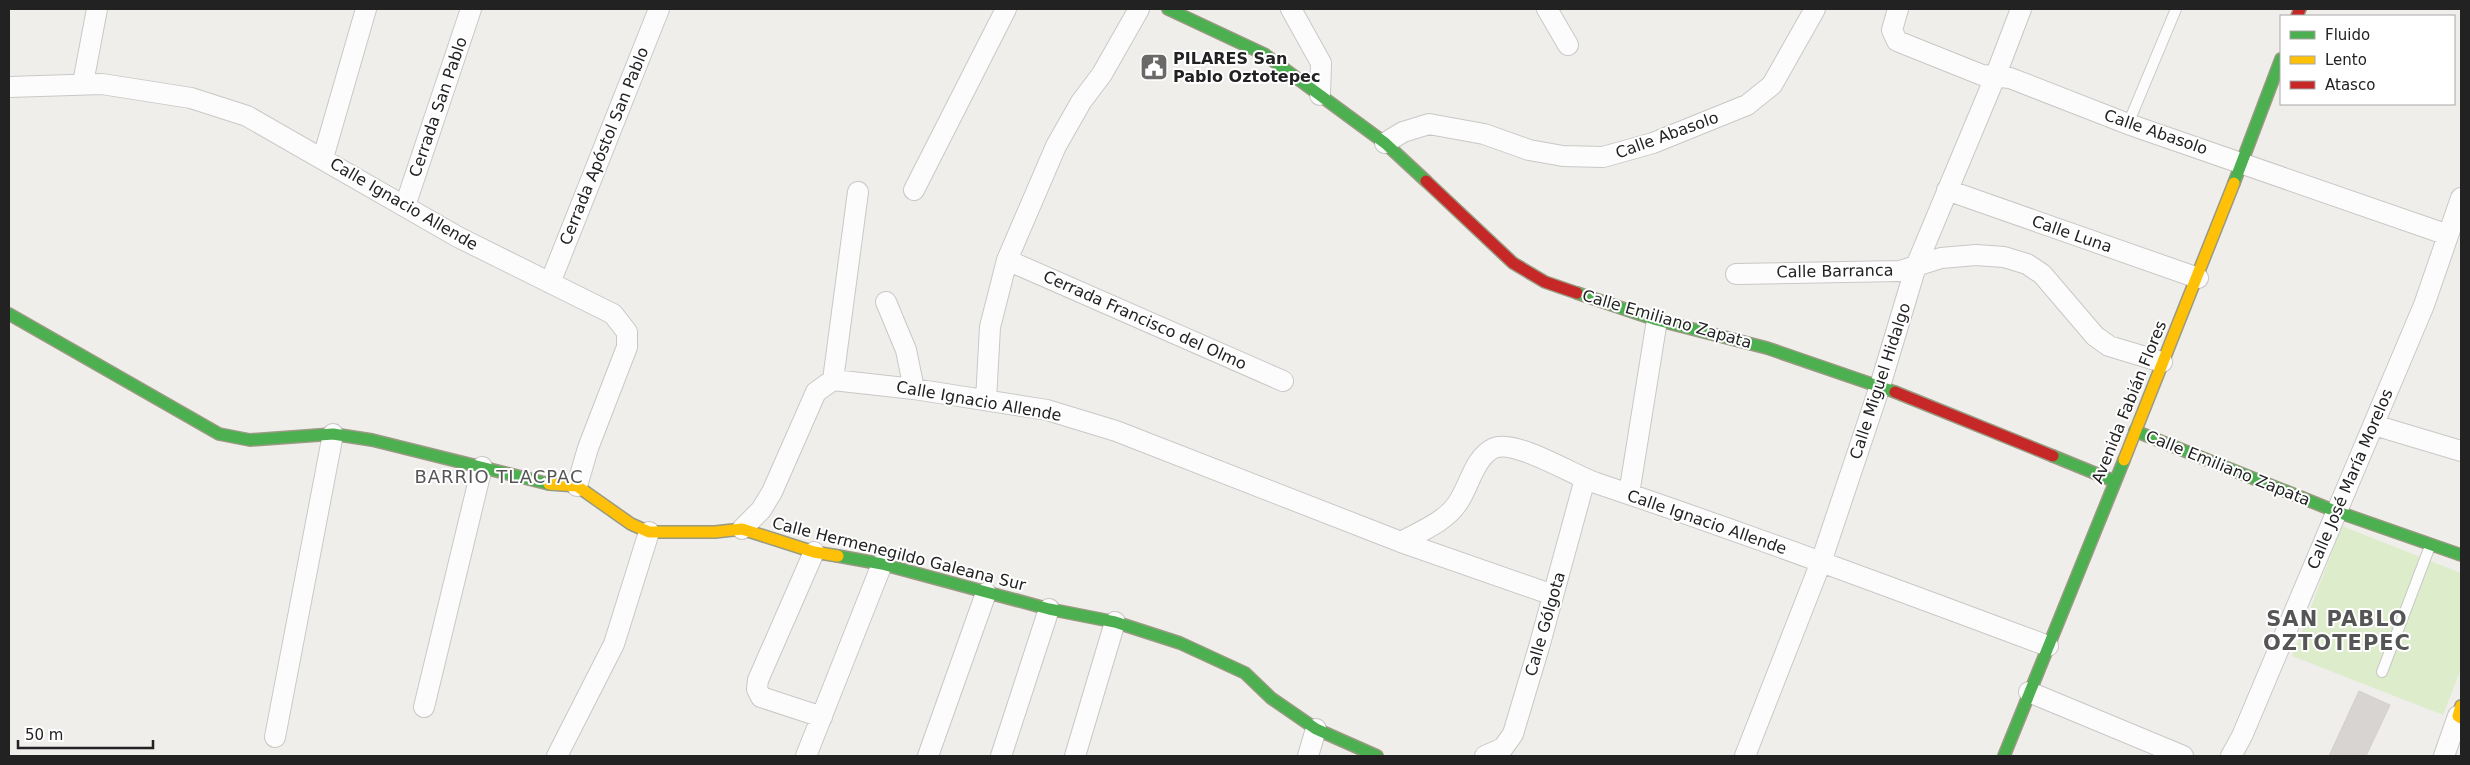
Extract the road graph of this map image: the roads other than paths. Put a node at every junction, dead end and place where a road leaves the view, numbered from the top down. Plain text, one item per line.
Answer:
1 (97, 9) edge
2 (366, 9) edge
3 (471, 9) edge
4 (659, 9) edge
5 (1006, 9) edge
6 (1139, 9) edge
7 (1168, 9) edge
8 (1291, 9) edge
9 (1547, 9) edge
10 (1814, 9) edge
11 (1898, 9) edge
12 (2021, 9) edge
13 (2176, 9) edge
14 (1568, 45) dead end
15 (2280, 62) edge
16 (1995, 77) junction
17 (82, 83) junction
18 (9, 87) edge
19 (1320, 95) junction
20 (2128, 124) junction
21 (1385, 143) junction
22 (323, 158) junction
23 (2243, 163) junction
24 (914, 190) dead end
25 (1947, 190) junction
26 (858, 192) dead end
27 (2461, 198) edge
28 (405, 206) junction
29 (2448, 235) junction
30 (1007, 260) junction
31 (1916, 266) junction
32 (1736, 274) dead end
33 (2198, 278) junction
34 (550, 283) junction
35 (886, 302) dead end
36 (9, 314) edge
37 (1657, 320) junction
38 (2162, 362) junction
39 (833, 380) junction
40 (1283, 381) dead end
41 (1880, 386) junction
42 (914, 389) junction
43 (986, 400) junction
44 (2374, 425) junction
45 (2135, 430) junction
46 (333, 434) junction
47 (2461, 452) edge
48 (482, 467) junction
49 (1585, 479) junction
50 (2114, 481) junction
51 (577, 486) junction
52 (1629, 494) junction
53 (2336, 511) junction
54 (742, 529) junction
55 (649, 532) junction
56 (1401, 542) junction
57 (2430, 546) junction
58 (814, 552) junction
59 (2461, 555) edge
60 (1821, 562) junction
61 (882, 564) junction
62 (986, 593) junction
63 (1552, 596) junction
64 (1049, 609) junction
65 (1115, 622) junction
66 (2048, 646) junction
67 (2382, 672) dead end
68 (2029, 692) junction
69 (424, 707) dead end
70 (2460, 714) edge
71 (822, 718) junction
72 (1316, 729) junction
73 (275, 737) dead end
74 (557, 756) edge
75 (806, 756) edge
76 (928, 756) edge
77 (1001, 756) edge
78 (1076, 756) edge
79 (1308, 756) edge
80 (1377, 756) edge
81 (1486, 756) edge
82 (1745, 756) edge
83 (2004, 756) edge
84 (2183, 756) edge
85 (2231, 756) edge
86 (2444, 756) edge

1 - 17 street
2 - 22 street
3 - 28 street, Cerrada San Pablo
4 - 34 street, Cerrada Apóstol San Pablo
5 - 24 street
6 - 30 street
7 - 19 street, Calle Emiliano Zapata
8 - 19 street
9 - 14 street
10 - 21 street, Calle Abasolo
11 - 16 street, Calle Abasolo
12 - 16 street, Calle Miguel Hidalgo
13 - 20 lane
15 - 23 street, Avenida Fabián Flores
16 - 20 street, Calle Abasolo
16 - 25 street, Calle Miguel Hidalgo
17 - 18 street, Calle Ignacio Allende
17 - 22 street, Calle Ignacio Allende
19 - 21 street, Calle Emiliano Zapata
20 - 23 street, Calle Abasolo
21 - 37 street, Calle Emiliano Zapata
22 - 28 street, Calle Ignacio Allende
23 - 29 street, Calle Abasolo
23 - 33 street, Avenida Fabián Flores
25 - 31 street, Calle Miguel Hidalgo
25 - 33 street, Calle Luna
26 - 39 street
27 - 29 street, Calle José María Morelos
28 - 34 street, Calle Ignacio Allende
29 - 44 street, Calle José María Morelos
30 - 40 street, Cerrada Francisco del Olmo
30 - 43 street
31 - 32 street, Calle Barranca
31 - 38 street, Calle Barranca
31 - 41 street, Calle Miguel Hidalgo
33 - 38 street, Avenida Fabián Flores
34 - 51 street, Calle Ignacio Allende
35 - 42 street
36 - 46 street
37 - 41 street, Calle Emiliano Zapata
37 - 52 street
38 - 45 street, Avenida Fabián Flores
39 - 42 street, Calle Ignacio Allende
39 - 54 street
41 - 50 street, Calle Emiliano Zapata
41 - 60 street, Calle Miguel Hidalgo
42 - 43 street, Calle Ignacio Allende
43 - 56 street, Calle Ignacio Allende
44 - 47 street
44 - 53 street, Calle José María Morelos
45 - 50 street, Avenida Fabián Flores
45 - 53 street, Calle Emiliano Zapata
46 - 48 street
46 - 73 street
48 - 51 street
48 - 69 street
49 - 52 street, Calle Ignacio Allende
49 - 56 street, Calle Ignacio Allende
49 - 63 street, Calle Gólgota
50 - 66 street, Avenida Fabián Flores
51 - 55 street, Calle Hermenegildo Galeana Sur
52 - 60 street, Calle Ignacio Allende
53 - 57 street, Calle Emiliano Zapata
53 - 85 street, Calle José María Morelos
54 - 55 street, Calle Hermenegildo Galeana Sur
54 - 58 street, Calle Hermenegildo Galeana Sur
55 - 74 street
56 - 63 street, Calle Ignacio Allende
57 - 59 street, Calle Emiliano Zapata
57 - 67 lane
58 - 61 street, Calle Hermenegildo Galeana Sur
58 - 71 street
60 - 66 street, Calle Ignacio Allende
60 - 82 street, Calle Miguel Hidalgo
61 - 62 street, Calle Hermenegildo Galeana Sur
61 - 71 street
62 - 64 street, Calle Hermenegildo Galeana Sur
62 - 76 street
63 - 81 street, Calle Gólgota
64 - 65 street, Calle Hermenegildo Galeana Sur
64 - 77 street
65 - 72 street, Calle Hermenegildo Galeana Sur
65 - 78 street
66 - 68 street, Avenida Fabián Flores
68 - 83 street, Avenida Fabián Flores
68 - 84 street
70 - 86 street
71 - 75 street
72 - 79 street
72 - 80 street, Calle Hermenegildo Galeana Sur

